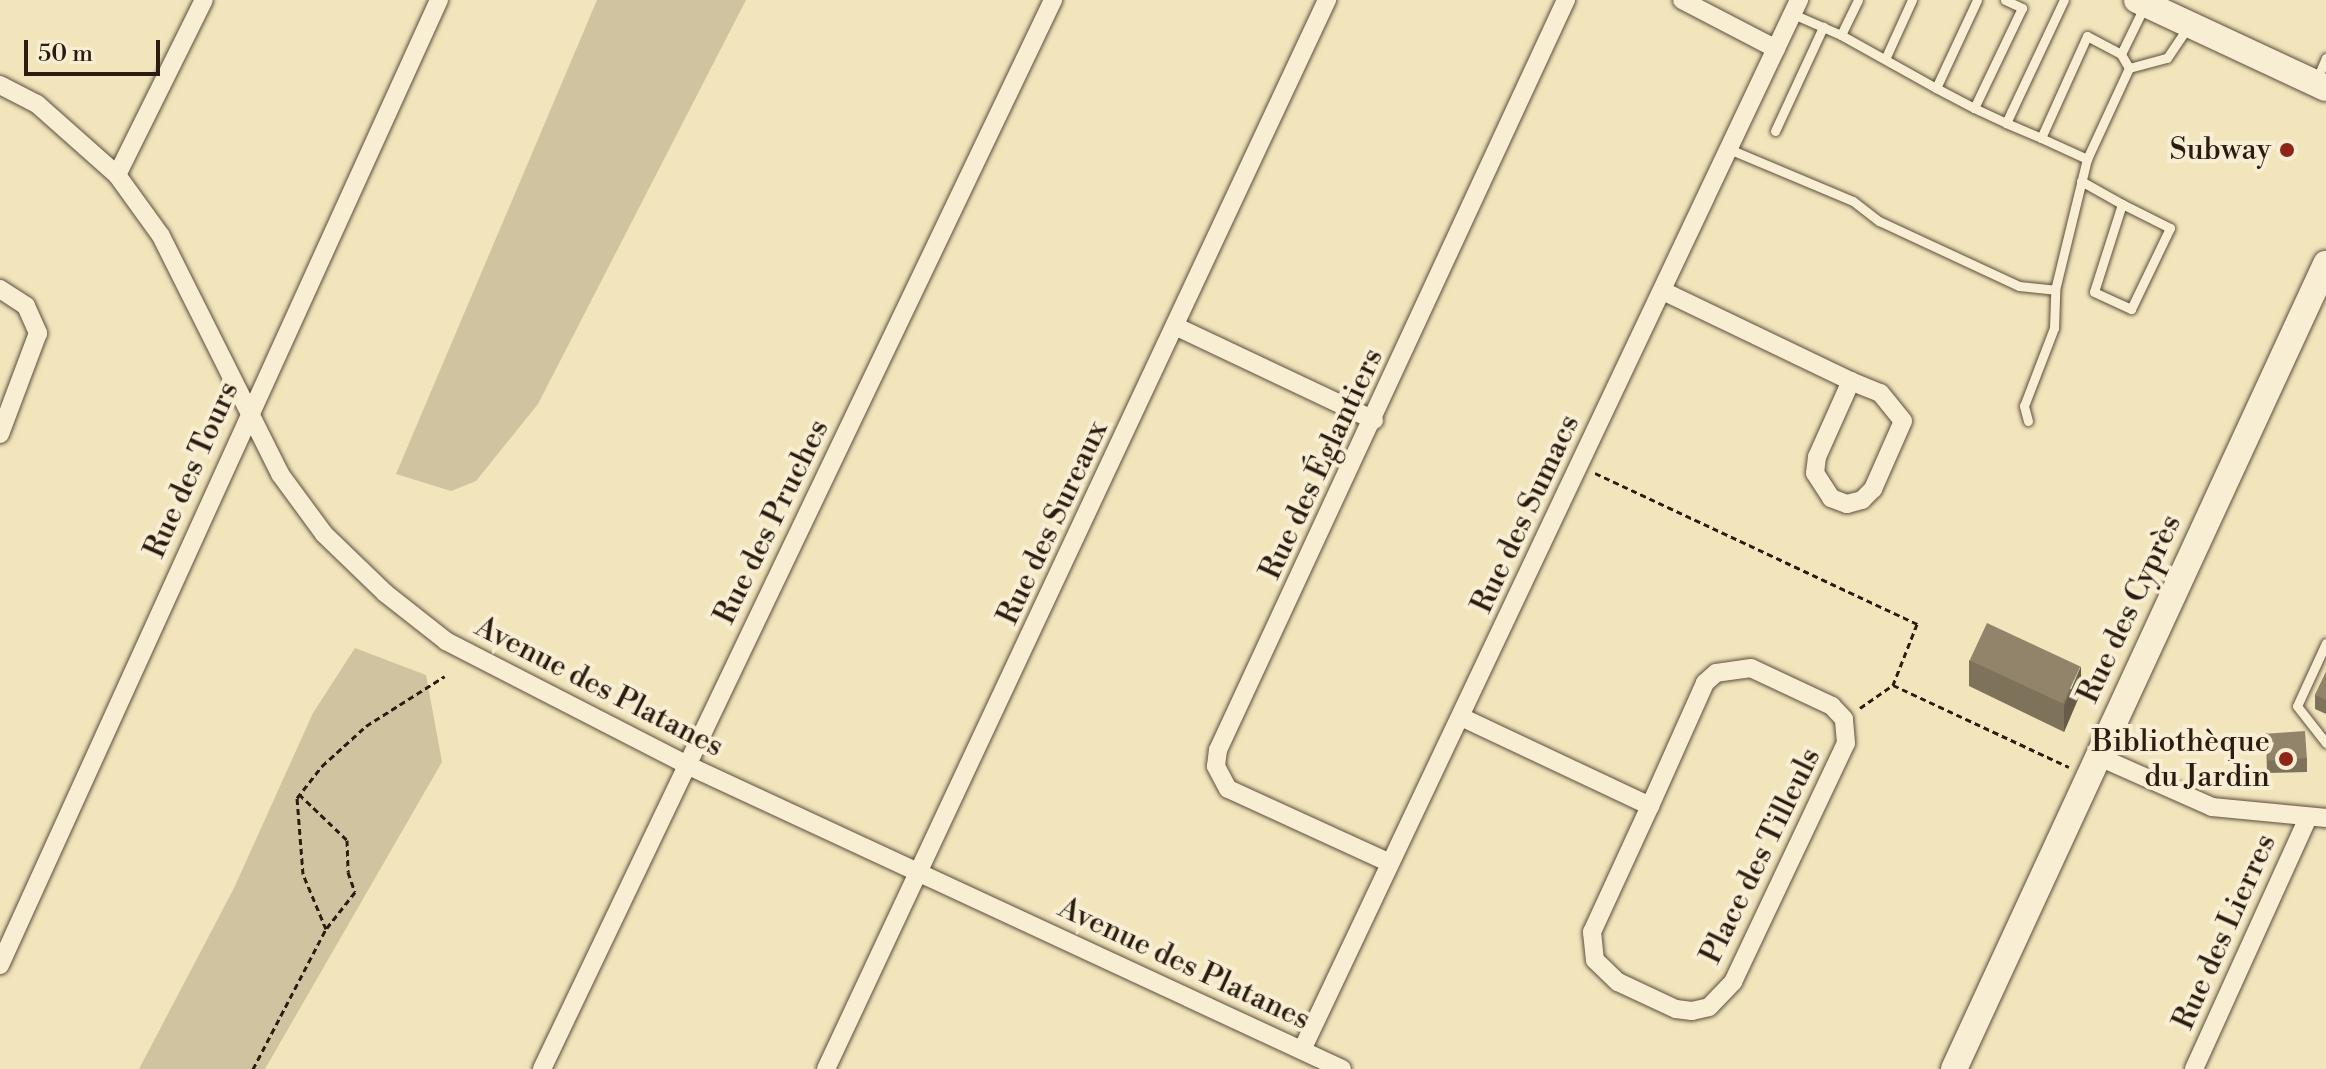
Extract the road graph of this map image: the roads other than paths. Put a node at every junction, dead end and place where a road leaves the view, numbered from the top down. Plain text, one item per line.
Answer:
1 (204, 0) edge
2 (439, 0) edge
3 (1053, 0) edge
4 (1327, 0) edge
5 (1566, 0) edge
6 (1682, 0) edge
7 (1858, 0) edge
8 (1912, 0) edge
9 (1977, 0) edge
10 (2005, 0) edge
11 (2064, 0) edge
12 (2141, 2) edge
13 (1796, 7) edge
14 (2190, 24) junction
15 (1823, 27) junction
16 (1841, 35) junction
17 (1776, 49) junction
18 (2121, 54) junction
19 (1886, 57) junction
20 (2129, 68) junction
21 (2322, 76) edge
22 (0, 85) edge
23 (1936, 88) junction
24 (1974, 108) junction
25 (2006, 123) junction
26 (1775, 131) dead end
27 (2041, 138) junction
28 (1729, 149) junction
29 (2087, 159) junction
30 (117, 175) junction
31 (2081, 181) junction
32 (2122, 204) junction
33 (2326, 264) edge
34 (0, 289) edge
35 (2055, 290) junction
36 (1663, 291) junction
37 (1177, 327) junction
38 (1851, 381) junction
39 (247, 416) junction
40 (1374, 420) junction
41 (2028, 421) dead end
42 (0, 434) edge
43 (2326, 643) edge
44 (1461, 717) junction
45 (2326, 743) edge
46 (2097, 756) junction
47 (687, 765) junction
48 (1650, 806) junction
49 (2317, 818) edge
50 (1390, 863) junction
51 (921, 871) junction
52 (0, 965) edge
53 (1302, 1050) junction
54 (542, 1069) edge
55 (826, 1069) edge
56 (1342, 1069) edge
57 (1954, 1069) edge
58 (2194, 1069) edge

1 - 30 street
2 - 39 street, Rue des Tours
3 - 47 street, Rue des Pruches
4 - 37 street, Rue des Sureaux
5 - 40 street, Rue des Églantiers
6 - 17 street
7 - 16 lane
8 - 19 lane
9 - 23 lane
10 - 24 lane
11 - 25 lane
12 - 14 street
12 - 18 lane
13 - 15 lane
13 - 17 street, Rue des Sumacs
14 - 20 lane
14 - 21 street
15 - 16 lane
15 - 26 lane
16 - 19 lane
17 - 28 street, Rue des Sumacs
18 - 20 lane
18 - 27 lane
19 - 23 lane
20 - 29 lane
22 - 30 street, Avenue des Platanes
23 - 24 lane
24 - 25 lane
25 - 27 lane
27 - 29 lane
28 - 35 lane
28 - 36 street, Rue des Sumacs
29 - 31 lane
30 - 39 street, Avenue des Platanes
31 - 32 lane
31 - 35 lane
32 - 32 lane
33 - 46 street, Rue des Cyprès
34 - 42 street
35 - 41 lane
36 - 38 street
36 - 44 street, Rue des Sumacs
37 - 40 street
37 - 51 street, Rue des Sureaux
38 - 38 street
39 - 47 street, Avenue des Platanes
39 - 52 street, Rue des Tours
40 - 50 street, Rue des Églantiers
43 - 45 lane
44 - 48 street
44 - 50 street, Rue des Sumacs
46 - 49 street
46 - 57 street, Rue des Cyprès
47 - 51 street, Avenue des Platanes
47 - 54 street, Rue des Pruches
48 - 48 street, Place des Tilleuls
49 - 58 street, Rue des Lierres
50 - 53 street, Rue des Sumacs
51 - 53 street, Avenue des Platanes
51 - 55 street, Rue des Sureaux
53 - 56 street, Avenue des Platanes

